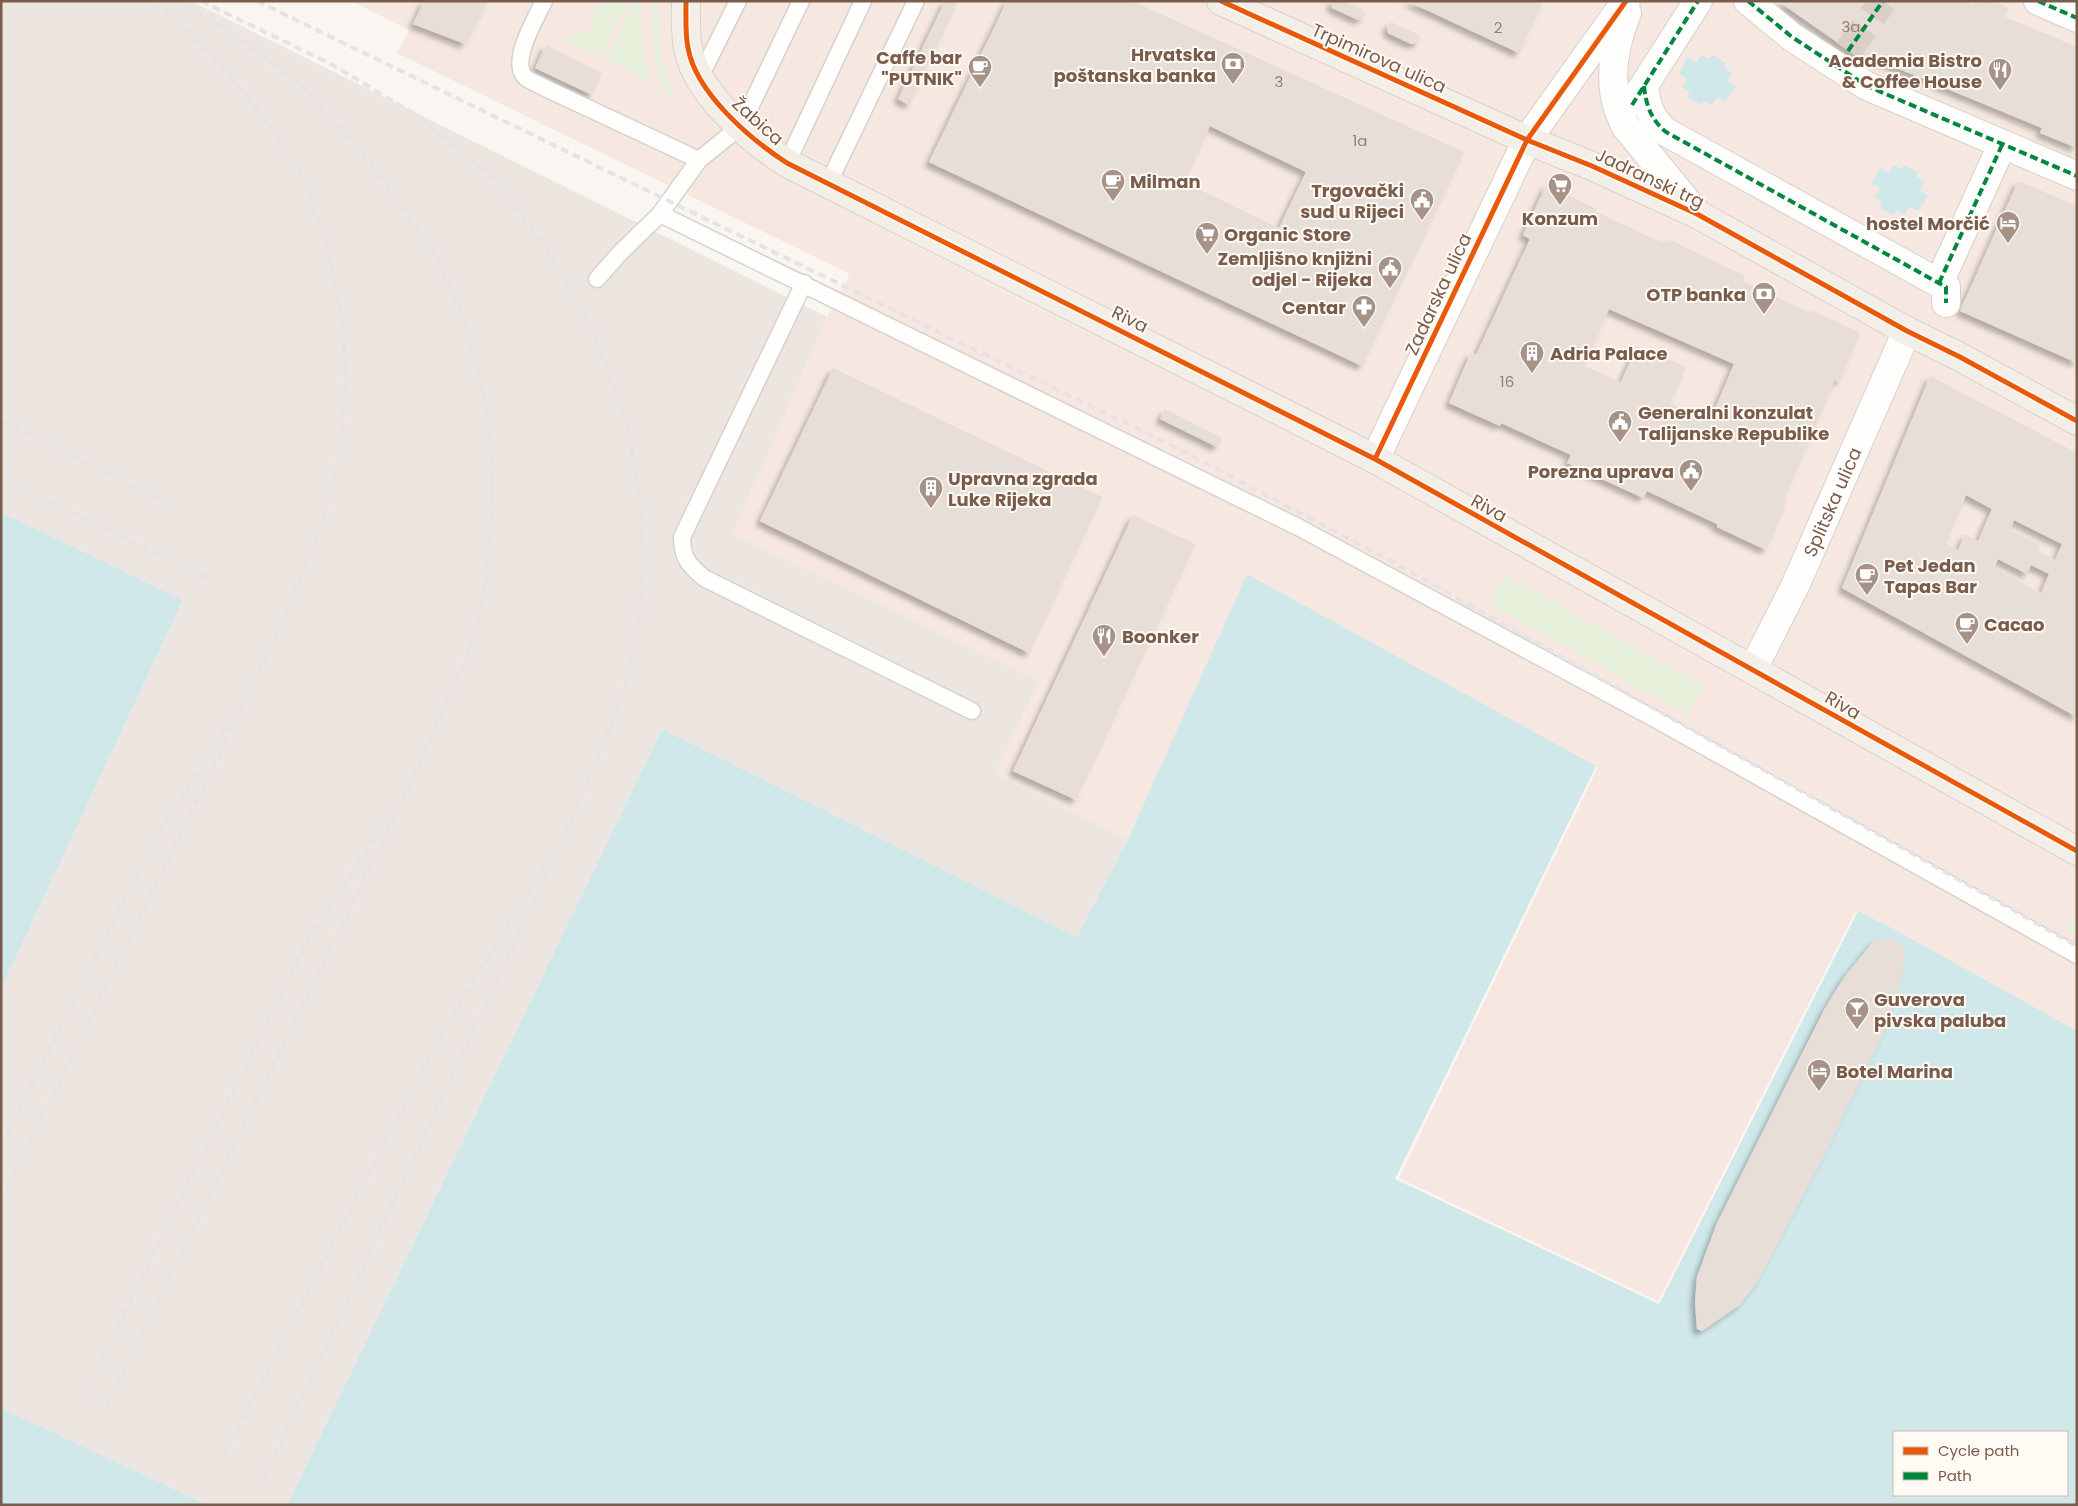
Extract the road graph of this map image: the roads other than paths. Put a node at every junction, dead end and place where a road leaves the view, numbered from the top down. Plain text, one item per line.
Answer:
1 (544, 1) edge
2 (686, 1) edge
3 (701, 1) edge
4 (738, 1) edge
5 (801, 1) edge
6 (863, 1) edge
7 (916, 1) edge
8 (1221, 1) edge
9 (1626, 1) edge
10 (1632, 1) edge
11 (1698, 1) edge
12 (1748, 1) edge
13 (2038, 1) edge
14 (2077, 18) edge
15 (700, 77) junction
16 (741, 126) junction
17 (1527, 140) junction
18 (2002, 145) junction
19 (699, 160) junction
20 (786, 163) junction
21 (2077, 176) edge
22 (828, 184) junction
23 (878, 209) joint
24 (660, 214) junction
25 (1697, 214) junction
26 (597, 279) dead end
27 (804, 283) junction
28 (1907, 331) junction
29 (2077, 421) edge
30 (1375, 459) junction
31 (1753, 669) junction
32 (972, 711) dead end
33 (2077, 851) edge
34 (2077, 955) edge

1 - 19 lane
2 - 15 main road, Žabica
3 - 15 main road
4 - 15 lane
5 - 16 lane
6 - 20 lane
7 - 22 lane
8 - 17 main road, Trpimirova ulica
9 - 17 street
10 - 25 street, Jadranski trg
11 - 18 street
12 - 18 street
13 - 14 street
15 - 16 main road, Žabica
16 - 19 lane
16 - 20 main road, Žabica
17 - 25 main road, Jadranski trg
17 - 30 street, Zadarska ulica
18 - 21 street
19 - 24 lane
20 - 22 main road, Žabica
22 - 23 main road, Žabica
23 - 30 main road, Riva
24 - 26 lane
24 - 27 lane
25 - 28 main road, Jadranski trg
27 - 32 lane
27 - 34 lane
28 - 29 main road, Jadranski trg
28 - 31 street, Splitska ulica
30 - 31 main road, Riva
31 - 33 main road, Riva

